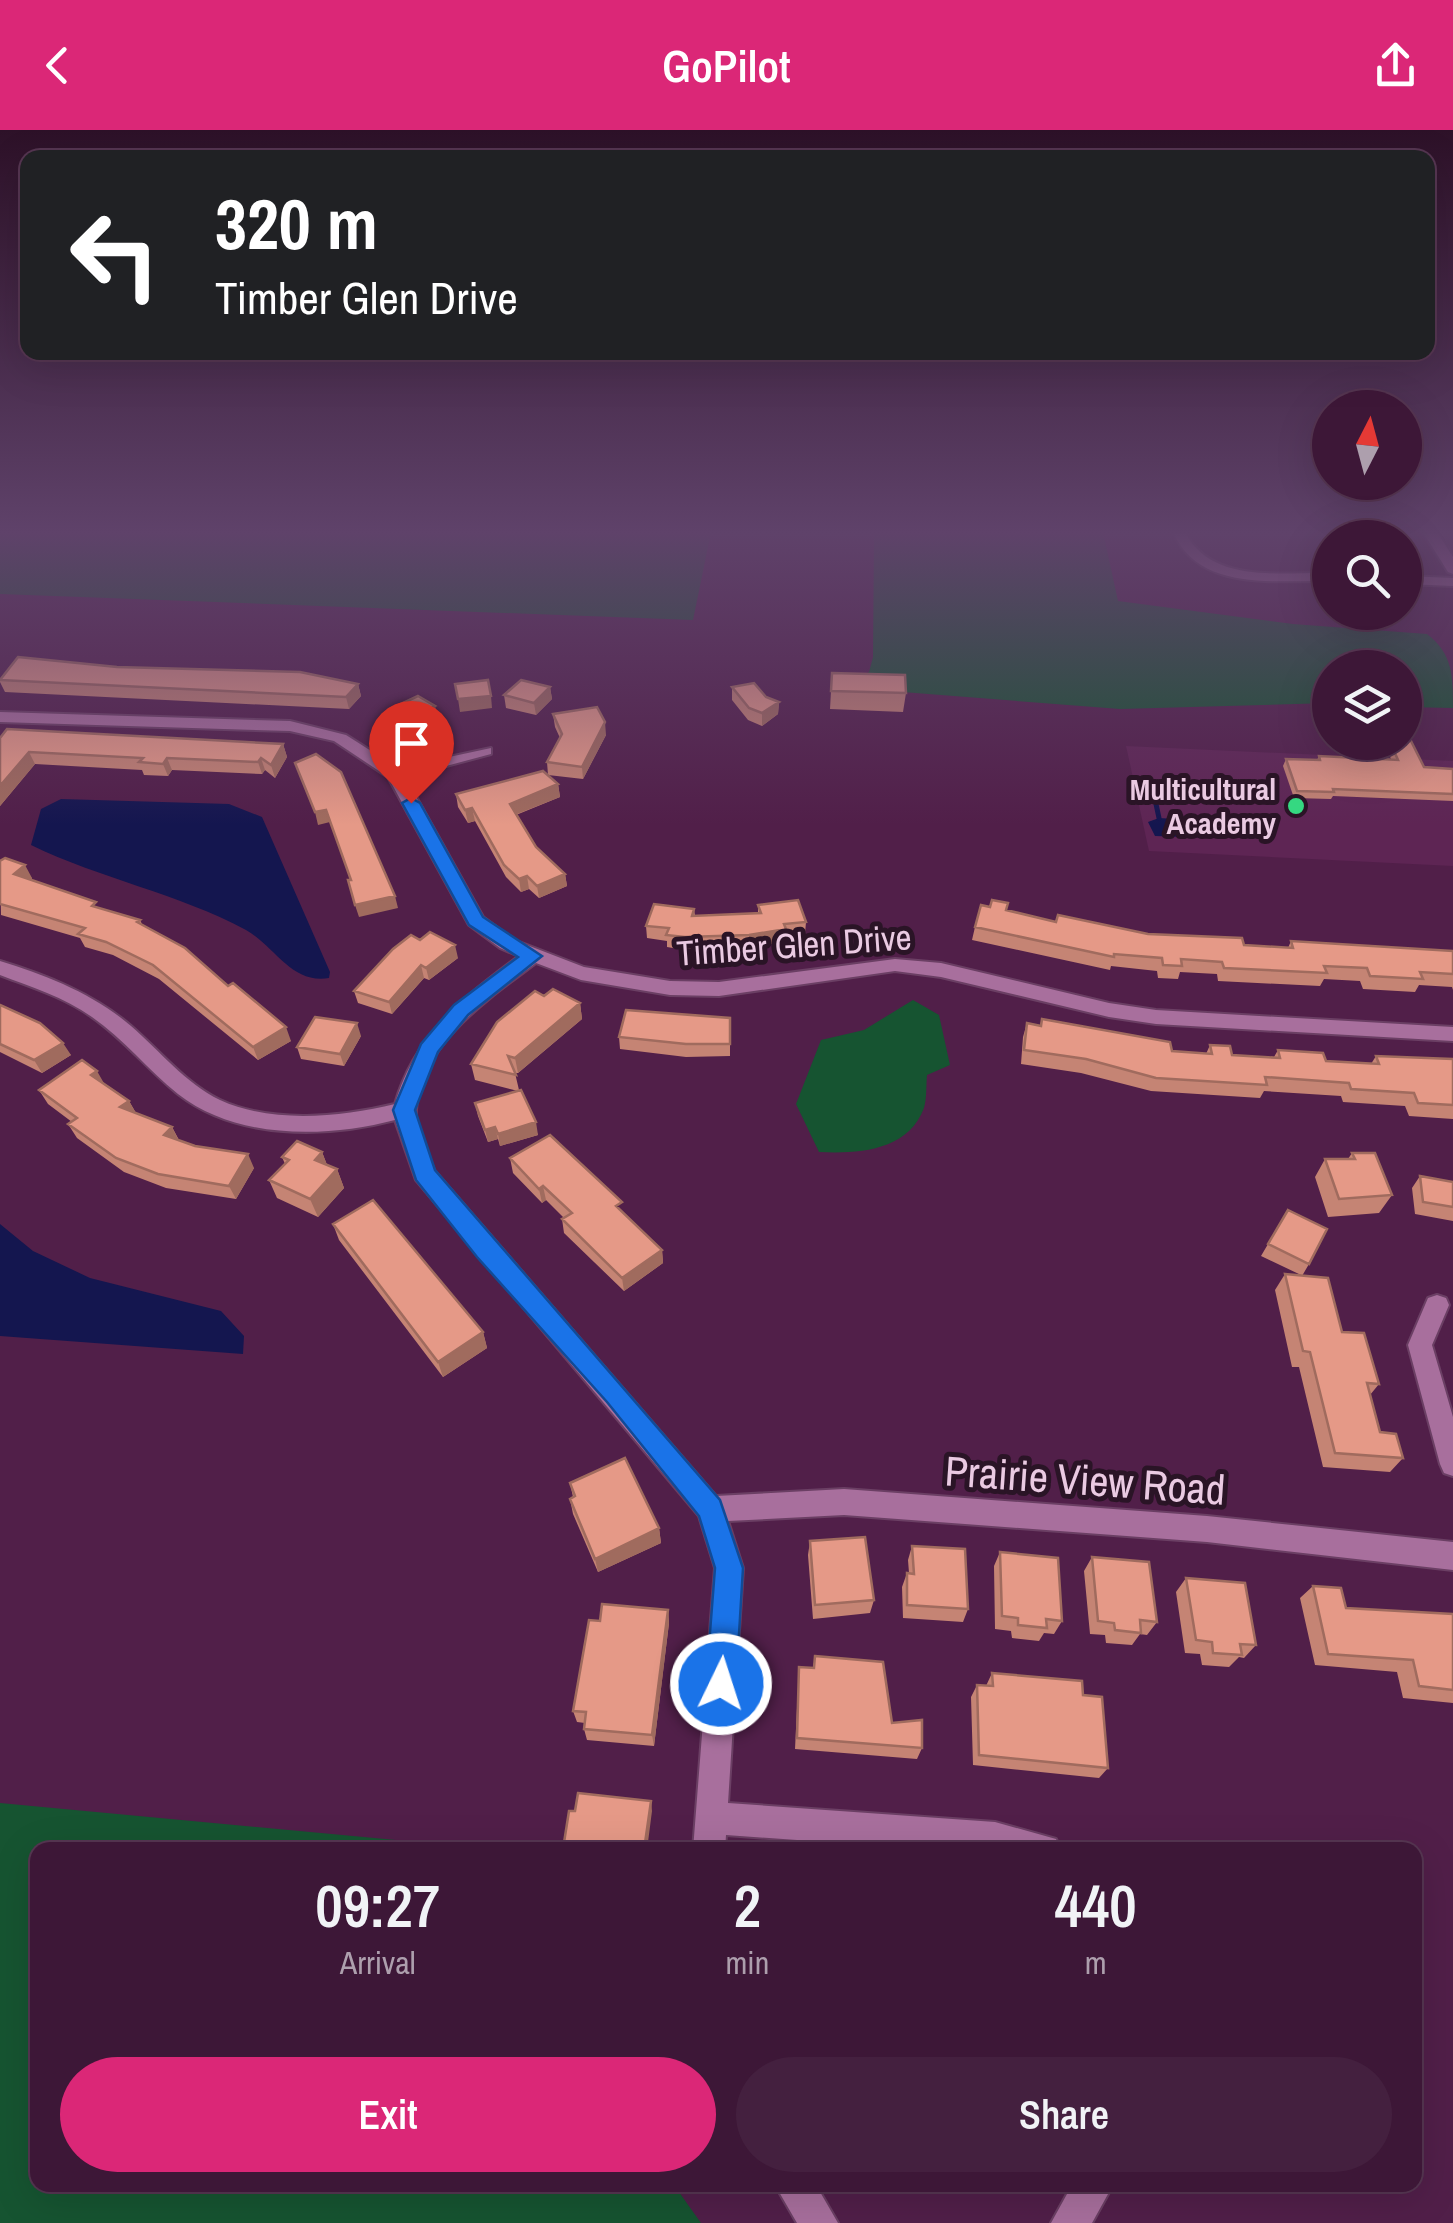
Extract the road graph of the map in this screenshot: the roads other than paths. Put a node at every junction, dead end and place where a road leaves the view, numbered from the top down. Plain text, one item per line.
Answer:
1 (3, 716) edge
2 (485, 750) dead end
3 (395, 774) junction
4 (532, 956) junction
5 (0, 968) edge
6 (1453, 1034) edge
7 (404, 1110) junction
8 (1437, 1305) dead end
9 (1453, 1464) edge
10 (710, 1510) junction
11 (1453, 1556) edge
12 (711, 1834) edge
13 (1012, 1842) edge
14 (799, 2192) edge
15 (1090, 2192) edge
16 (819, 2223) edge
17 (1070, 2223) edge

1 - 3 street, Timber Glen Drive
2 - 3 street
3 - 4 street, Timber Glen Drive
4 - 6 street, Timber Glen Drive
4 - 7 street
5 - 7 street
7 - 10 street
8 - 9 street
10 - 11 street, Prairie View Road
10 - 12 street
12 - 13 street
14 - 16 street
15 - 17 street

